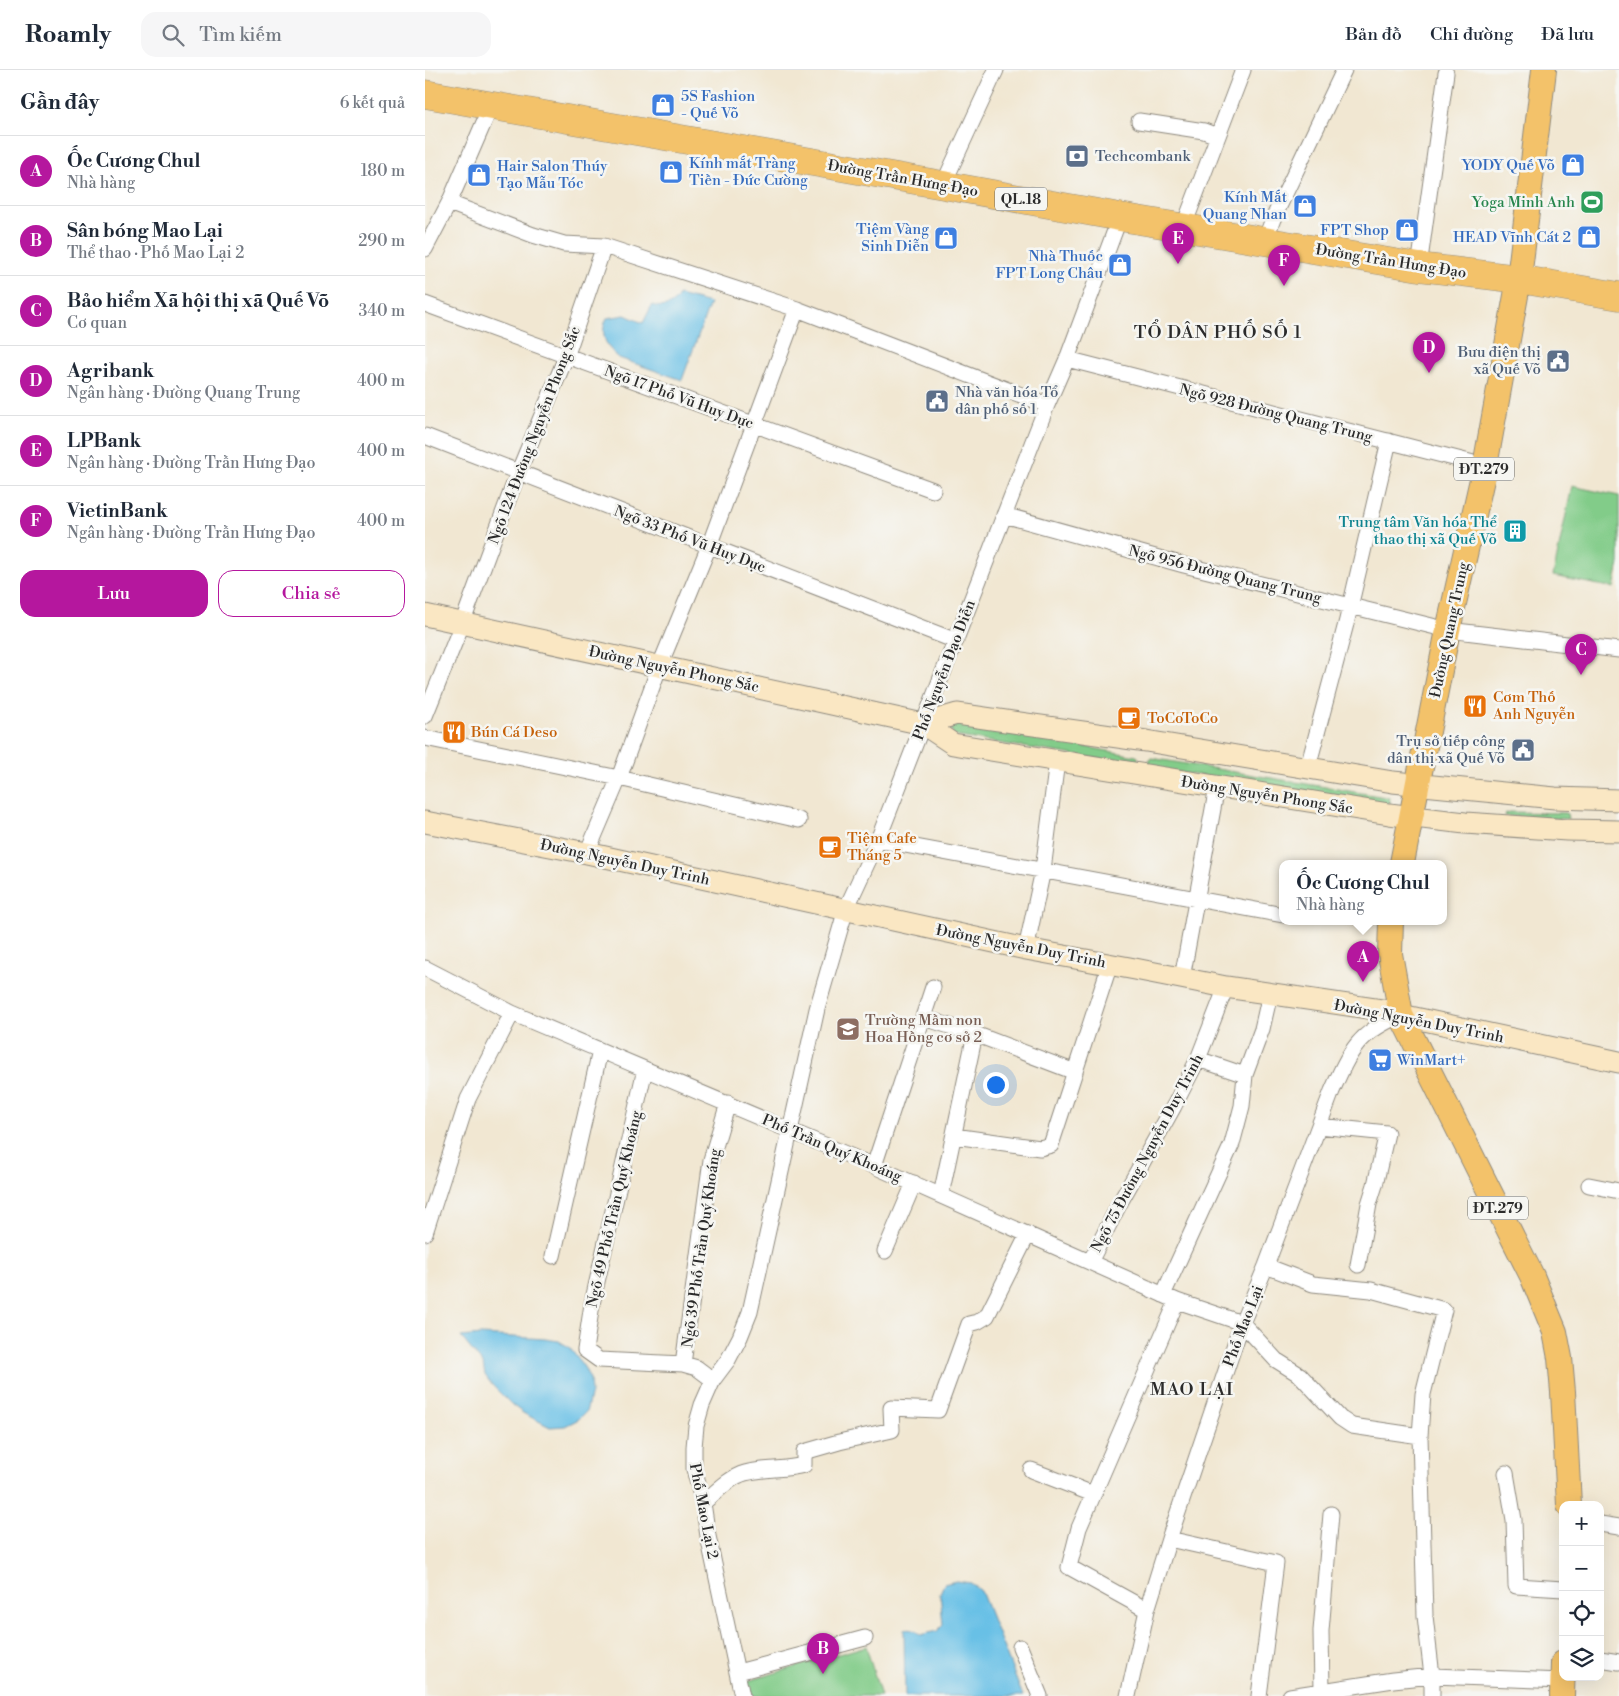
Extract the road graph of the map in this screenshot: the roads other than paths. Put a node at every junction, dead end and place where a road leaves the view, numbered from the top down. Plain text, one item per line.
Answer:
1 (996, 70) edge
2 (1243, 70) edge
3 (1344, 70) edge
4 (1544, 70) edge
5 (1446, 73) dead end
6 (425, 94) edge
7 (491, 106) junction
8 (1139, 121) dead end
9 (1217, 136) junction
10 (943, 185) junction
11 (449, 203) junction
12 (1120, 217) junction
13 (1183, 228) junction
14 (1265, 240) junction
15 (604, 246) junction
16 (425, 249) edge
17 (1419, 267) junction
18 (1519, 279) junction
19 (1619, 296) edge
20 (425, 304) edge
21 (797, 309) junction
22 (566, 356) junction
23 (1067, 359) junction
24 (1047, 404) junction
25 (754, 424) junction
26 (425, 436) edge
27 (1389, 441) junction
28 (1485, 466) junction
29 (518, 473) junction
30 (933, 490) dead end
31 (1004, 515) junction
32 (709, 546) junction
33 (1350, 606) junction
34 (425, 615) edge
35 (462, 624) junction
36 (1448, 630) junction
37 (956, 641) junction
38 (1619, 650) edge
39 (660, 665) junction
40 (425, 716) edge
41 (923, 724) junction
42 (425, 738) edge
43 (1146, 741) junction
44 (1057, 761) junction
45 (1308, 767) junction
46 (1142, 775) junction
47 (619, 778) junction
48 (1417, 784) junction
49 (1217, 787) junction
50 (1581, 799) junction
51 (1619, 800) edge
52 (1411, 816) junction
53 (799, 820) dead end
54 (425, 822) edge
55 (1582, 830) junction
56 (1619, 832) edge
57 (878, 840) junction
58 (587, 853) junction
59 (1403, 860) edge
60 (1043, 870) junction
61 (1196, 899) junction
62 (846, 910) junction
63 (1279, 914) edge
64 (1391, 925) edge
65 (1026, 949) junction
66 (1110, 964) junction
67 (425, 968) edge
68 (1182, 978) junction
69 (933, 987) dead end
70 (1226, 987) junction
71 (1270, 994) junction
72 (513, 1013) junction
73 (1401, 1015) junction
74 (924, 1018) junction
75 (975, 1034) junction
76 (600, 1051) junction
77 (1198, 1059) junction
78 (1619, 1062) edge
79 (645, 1069) junction
80 (1075, 1072) junction
81 (1245, 1075) junction
82 (728, 1103) junction
83 (1319, 1126) junction
84 (791, 1130) junction
85 (954, 1136) junction
86 (874, 1166) junction
87 (914, 1183) junction
88 (1589, 1185) dead end
89 (1619, 1191) edge
90 (941, 1195) junction
91 (425, 1233) edge
92 (1028, 1234) junction
93 (885, 1251) dead end
94 (553, 1256) dead end
95 (1089, 1262) junction
96 (1358, 1265) dead end
97 (1266, 1266) junction
98 (1163, 1295) junction
99 (1177, 1301) junction
100 (1241, 1323) junction
101 (683, 1364) junction
102 (713, 1380) junction
103 (1420, 1436) junction
104 (1031, 1470) dead end
105 (1506, 1473) dead end
106 (1093, 1494) junction
107 (1569, 1501) edge
108 (703, 1503) junction
109 (1331, 1514) dead end
110 (1604, 1525) edge
111 (1619, 1528) edge
112 (1169, 1539) junction
113 (1559, 1589) edge
114 (1147, 1610) junction
115 (865, 1638) dead end
116 (1020, 1647) dead end
117 (1604, 1660) edge
118 (1619, 1662) edge
119 (738, 1672) junction
120 (1432, 1676) junction
121 (1559, 1680) edge
122 (1322, 1691) junction
123 (742, 1696) edge
124 (1040, 1696) edge
125 (1128, 1696) edge
126 (1259, 1696) edge
127 (1289, 1696) edge
128 (1432, 1696) edge

1 - 10 street
2 - 9 street
3 - 14 street
4 - 18 main road, Đường Quang Trung / ĐT.279
5 - 17 street
6 - 7 highway, Đường Trần Hưng Đạo / QL.18
7 - 10 highway, Đường Trần Hưng Đạo / QL.18
7 - 11 street
8 - 9 street
9 - 13 street
10 - 12 highway, Đường Trần Hưng Đạo / QL.18
11 - 15 street
11 - 16 street
12 - 13 highway, Đường Trần Hưng Đạo / QL.18
12 - 23 street, Phố Nguyễn Đạo Diễn
13 - 14 highway, Đường Trần Hưng Đạo / QL.18
14 - 17 highway, Đường Trần Hưng Đạo / QL.18
15 - 21 street
15 - 22 street, Ngõ 124 Đường Nguyễn Phong Sắc
17 - 18 highway, Đường Trần Hưng Đạo / QL.18
18 - 19 highway, Đường Trần Hưng Đạo / QL.18
18 - 28 main road, Đường Quang Trung / ĐT.279
20 - 22 street, Ngõ 17 Phố Vũ Huy Dực
21 - 24 street
21 - 25 street
22 - 25 street, Ngõ 17 Phố Vũ Huy Dực
22 - 29 street, Ngõ 124 Đường Nguyễn Phong Sắc
23 - 24 street, Phố Nguyễn Đạo Diễn
23 - 27 street, Ngõ 928 Đường Quang Trung
24 - 31 street, Phố Nguyễn Đạo Diễn
25 - 30 street, Ngõ 17 Phố Vũ Huy Dực
25 - 32 street
26 - 29 street, Ngõ 33 Phố Vũ Huy Dực
27 - 28 street, Ngõ 928 Đường Quang Trung
27 - 33 street
28 - 36 main road, Đường Quang Trung / ĐT.279
29 - 32 street, Ngõ 33 Phố Vũ Huy Dực
29 - 35 street, Ngõ 124 Đường Nguyễn Phong Sắc
31 - 33 street, Ngõ 956 Đường Quang Trung
31 - 37 street, Phố Nguyễn Đạo Diễn
32 - 37 street, Ngõ 33 Phố Vũ Huy Dực
32 - 39 street
33 - 36 street, Ngõ 956 Đường Quang Trung
33 - 45 street
34 - 35 main road, Đường Nguyễn Phong Sắc
35 - 39 main road, Đường Nguyễn Phong Sắc
35 - 40 street, Ngõ 124 Đường Nguyễn Phong Sắc
36 - 38 street, Ngõ 956 Đường Quang Trung
36 - 48 main road, Đường Quang Trung / ĐT.279
37 - 41 street, Phố Nguyễn Đạo Diễn
39 - 41 main road, Đường Nguyễn Phong Sắc
39 - 47 street
41 - 43 main road, Đường Nguyễn Phong Sắc
41 - 44 main road, Đường Nguyễn Phong Sắc
41 - 57 street, Phố Nguyễn Đạo Diễn
42 - 47 street
43 - 45 main road, Đường Nguyễn Phong Sắc
43 - 46 main road
44 - 46 main road, Đường Nguyễn Phong Sắc
44 - 60 street
45 - 48 main road, Đường Nguyễn Phong Sắc
46 - 49 main road, Đường Nguyễn Phong Sắc
47 - 53 street
47 - 58 street
48 - 50 main road, Đường Nguyễn Phong Sắc
48 - 52 main road, Đường Quang Trung / ĐT.279
49 - 52 main road, Đường Nguyễn Phong Sắc
49 - 61 street
50 - 51 main road, Đường Nguyễn Phong Sắc
50 - 55 main road
52 - 55 main road, Đường Nguyễn Phong Sắc
52 - 59 main road, Đường Quang Trung / ĐT.279
54 - 58 main road, Đường Nguyễn Duy Trinh
55 - 56 main road, Đường Nguyễn Phong Sắc
57 - 60 street
57 - 62 street, Phố Nguyễn Đạo Diễn
58 - 62 main road, Đường Nguyễn Duy Trinh
60 - 61 street
60 - 65 street
61 - 63 street
61 - 68 street
62 - 65 main road, Đường Nguyễn Duy Trinh
62 - 84 street, Phố Nguyễn Đạo Diễn
64 - 73 main road, ĐT.279
65 - 66 main road, Đường Nguyễn Duy Trinh
66 - 68 main road, Đường Nguyễn Duy Trinh
66 - 80 street
67 - 72 street, Phố Trần Quý Khoáng
68 - 70 main road, Đường Nguyễn Duy Trinh
69 - 74 street
70 - 71 main road, Đường Nguyễn Duy Trinh
70 - 77 street, Ngõ 75 Đường Nguyễn Duy Trinh
71 - 73 main road, Đường Nguyễn Duy Trinh
71 - 81 street
72 - 76 street, Phố Trần Quý Khoáng
72 - 91 street
73 - 78 main road, Đường Nguyễn Duy Trinh
73 - 83 street, Phố Mao Lại
73 - 107 main road, ĐT.279
74 - 75 street
74 - 86 street
75 - 80 street
75 - 85 street
76 - 79 street, Phố Trần Quý Khoáng
76 - 94 street
77 - 81 street
77 - 95 street, Ngõ 75 Đường Nguyễn Duy Trinh
79 - 82 street, Phố Trần Quý Khoáng
79 - 101 street, Ngõ 49 Phố Trần Quý Khoáng
80 - 85 street
81 - 98 street
82 - 84 street, Phố Trần Quý Khoáng
82 - 101 street, Ngõ 39 Phố Trần Quý Khoáng
83 - 96 street
83 - 97 street, Phố Mao Lại
84 - 86 street, Phố Trần Quý Khoáng
84 - 102 street, Phố Mao Lại 2
85 - 90 street
86 - 87 street, Phố Trần Quý Khoáng
87 - 90 street, Phố Trần Quý Khoáng
87 - 93 street
88 - 89 street
90 - 92 street, Phố Trần Quý Khoáng
92 - 95 street, Phố Trần Quý Khoáng
92 - 108 street
95 - 98 street, Phố Trần Quý Khoáng
97 - 100 street, Phố Mao Lại
97 - 103 street
98 - 99 street, Phố Trần Quý Khoáng
99 - 100 street, Phố Trần Quý Khoáng
99 - 106 street
100 - 103 street
100 - 112 street, Phố Mao Lại
101 - 102 street
102 - 108 street, Phố Mao Lại 2
103 - 120 street
104 - 106 street
105 - 113 street
106 - 114 street
108 - 119 street, Phố Mao Lại 2
109 - 122 street
110 - 111 street
112 - 114 street, Phố Mao Lại
112 - 126 street
114 - 125 street, Phố Mao Lại
115 - 119 street
116 - 124 street
117 - 118 street
119 - 123 street, Phố Mao Lại 2
120 - 121 street
120 - 122 street
120 - 128 street
122 - 127 street

